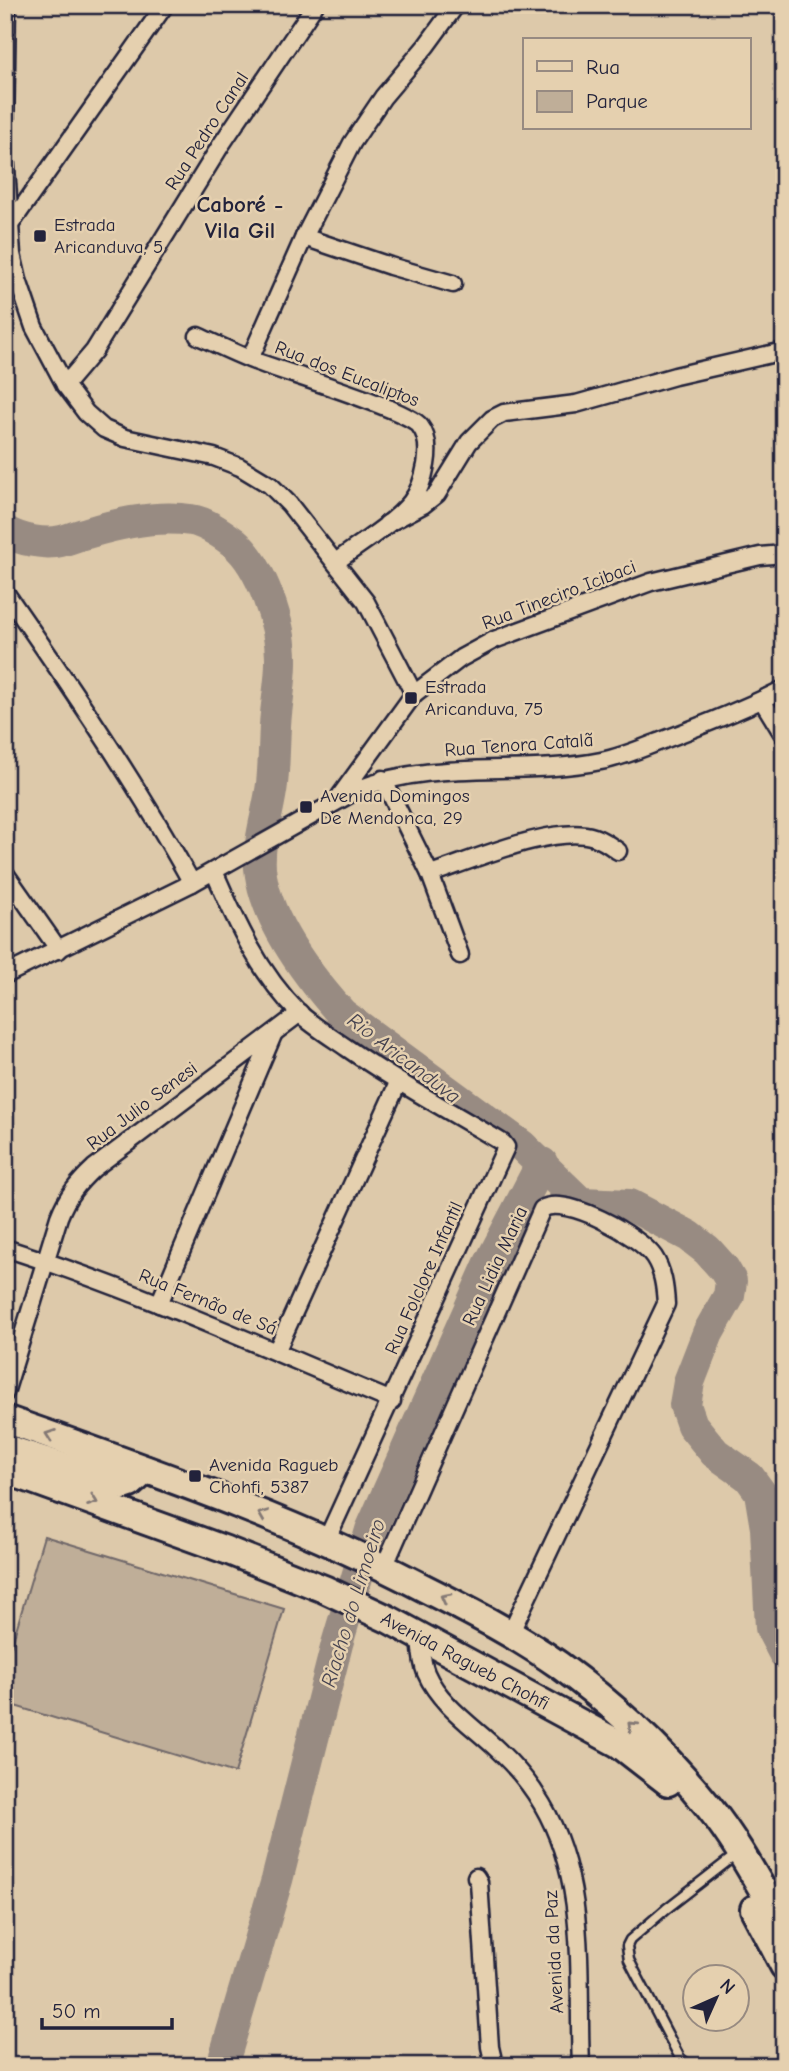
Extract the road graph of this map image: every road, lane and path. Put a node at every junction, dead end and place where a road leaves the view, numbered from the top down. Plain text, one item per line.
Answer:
1 (7, 5) edge
2 (165, 5) edge
3 (316, 5) edge
4 (456, 5) edge
5 (5, 131) edge
6 (5, 153) edge
7 (10, 226) junction
8 (304, 237) junction
9 (8, 257) edge
10 (453, 284) dead end
11 (198, 336) dead end
12 (784, 351) edge
13 (250, 359) junction
14 (65, 386) junction
15 (387, 524) junction
16 (784, 554) edge
17 (336, 562) junction
18 (5, 592) edge
19 (784, 689) edge
20 (414, 694) junction
21 (762, 700) junction
22 (784, 736) edge
23 (383, 779) junction
24 (333, 803) junction
25 (618, 851) dead end
26 (214, 871) junction
27 (5, 873) edge
28 (430, 874) junction
29 (192, 883) junction
30 (59, 950) junction
31 (460, 955) dead end
32 (5, 975) edge
33 (300, 1013) junction
34 (274, 1034) junction
35 (398, 1083) junction
36 (5, 1248) edge
37 (46, 1261) junction
38 (159, 1304) junction
39 (276, 1352) junction
40 (5, 1393) edge
41 (392, 1401) junction
42 (5, 1419) edge
43 (146, 1470) junction
44 (7, 1472) edge
45 (334, 1544) junction
46 (380, 1565) junction
47 (510, 1634) junction
48 (420, 1636) junction
49 (734, 1857) junction
50 (476, 1877) dead end
51 (780, 1934) edge
52 (784, 1966) edge
53 (499, 2066) edge
54 (581, 2066) edge
55 (690, 2066) edge

1 - 5 street
2 - 7 street
3 - 14 street, Rua Pedro Canal
4 - 8 street
6 - 7 street
7 - 9 street
8 - 10 street
8 - 13 street
9 - 14 street
11 - 13 street
12 - 15 street
13 - 15 street, Rua dos Eucaliptos
14 - 17 street
15 - 17 street, Rua dos Eucaliptos
16 - 20 street, Rua Tineciro Icibaci
17 - 20 street
18 - 29 street
19 - 21 street, Rua Tenora Catalã
20 - 24 street, Rua Tineciro Icibaci
21 - 22 street
21 - 23 street, Rua Tenora Catalã
23 - 24 street, Rua Tenora Catalã
23 - 28 street
24 - 26 street, Rua Tenora Catalã
25 - 28 street
26 - 29 street, Rua Tenora Catalã
26 - 33 street
27 - 30 street
28 - 31 street
29 - 30 street, Rua Tenora Catalã
30 - 32 street, Rua Tenora Catalã
33 - 34 street, Rua Julio Senesi
33 - 35 street
34 - 37 street, Rua Julio Senesi
34 - 38 street
35 - 39 street
35 - 41 street, Rua Folclore Infantil
36 - 37 street, Rua Fernão de Sá
37 - 38 street, Rua Fernão de Sá
37 - 40 street, Rua Julio Senesi
38 - 39 street, Rua Fernão de Sá
39 - 41 street, Rua Fernão de Sá
41 - 45 street, Rua Folclore Infantil
43 -> 42 main road, Avenida Ragueb Chohfi
43 - 44 main road
45 -> 43 main road, Avenida Ragueb Chohfi
44 -> 48 main road, Avenida Ragueb Chohfi
45 - 46 main road, Avenida Ragueb Chohfi
47 -> 46 main road, Avenida Ragueb Chohfi
46 - 47 street, Rua Lidia Maria
49 -> 47 main road, Avenida Ragueb Chohfi
48 - 49 main road, Avenida Ragueb Chohfi
48 - 54 street, Avenida da Paz
49 - 51 main road, Avenida Ragueb Chohfi
49 - 55 lane
50 - 53 street
51 - 52 main road, Avenida Ragueb Chohfi

